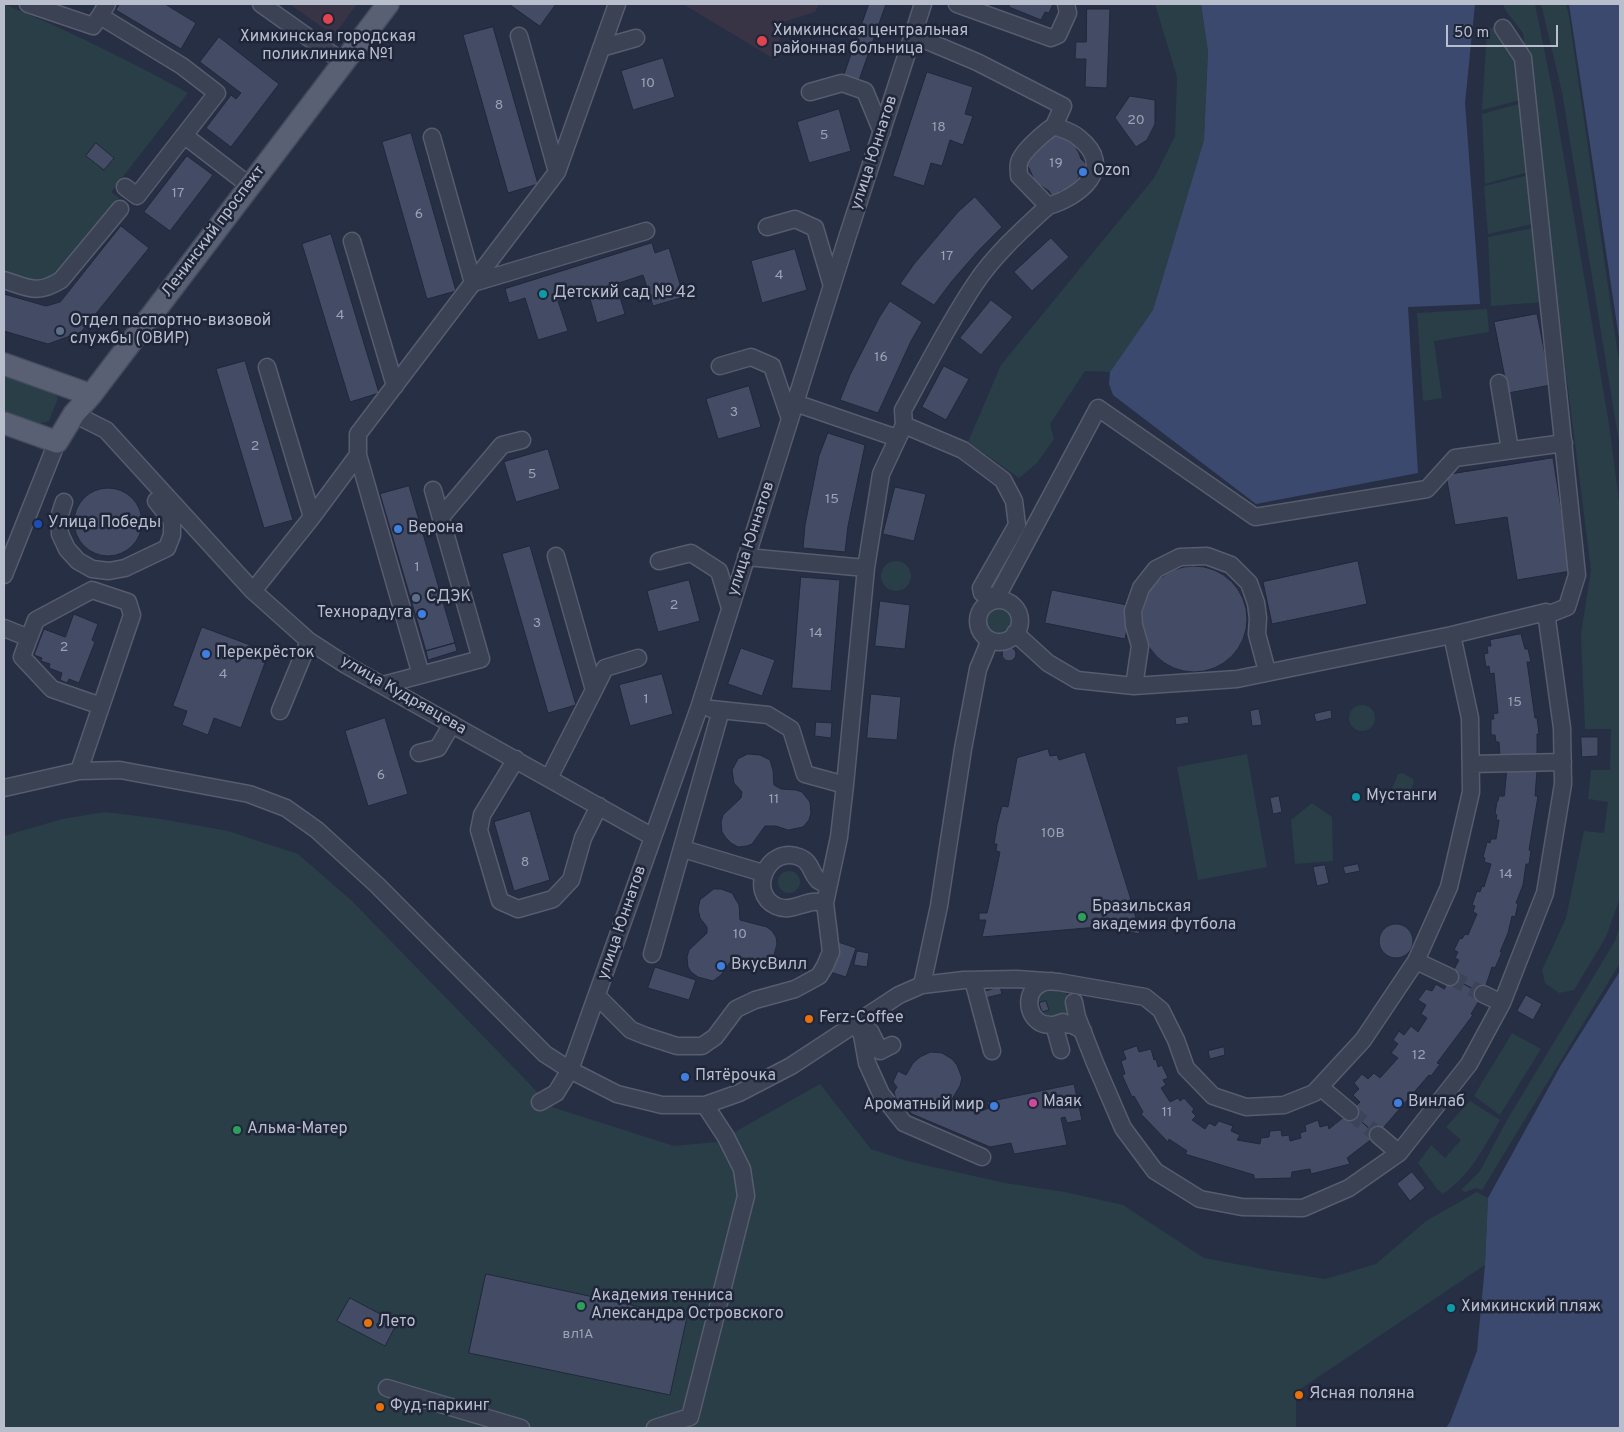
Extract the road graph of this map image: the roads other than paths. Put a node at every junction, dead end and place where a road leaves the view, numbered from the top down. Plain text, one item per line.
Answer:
1 (28, 4) edge
2 (261, 4) edge
3 (388, 4) edge
4 (617, 4) edge
5 (924, 4) edge
6 (957, 4) edge
7 (1066, 4) edge
8 (103, 10) edge
9 (1503, 28) dead end
10 (913, 35) junction
11 (519, 36) dead end
12 (636, 38) dead end
13 (601, 48) junction
14 (343, 62) junction
15 (810, 92) dead end
16 (1054, 126) junction
17 (882, 132) junction
18 (185, 136) junction
19 (432, 137) dead end
20 (557, 172) junction
21 (250, 186) junction
22 (125, 187) dead end
23 (1048, 206) junction
24 (120, 209) dead end
25 (767, 227) dead end
26 (646, 231) dead end
27 (352, 241) dead end
28 (4, 280) edge
29 (473, 283) junction
30 (832, 286) junction
31 (4, 364) edge
32 (720, 366) dead end
33 (267, 367) dead end
34 (1499, 383) dead end
35 (395, 386) junction
36 (91, 395) junction
37 (795, 403) junction
38 (74, 414) junction
39 (790, 420) junction
40 (4, 423) edge
41 (900, 431) junction
42 (522, 440) dead end
43 (57, 442) junction
44 (1564, 443) junction
45 (1510, 450) junction
46 (358, 456) junction
47 (157, 487) junction
48 (433, 490) dead end
49 (64, 502) dead end
50 (312, 517) junction
51 (441, 517) junction
52 (556, 556) dead end
53 (746, 557) junction
54 (659, 561) dead end
55 (866, 568) junction
56 (4, 575) edge
57 (253, 591) junction
58 (998, 598) junction
59 (730, 608) junction
60 (1547, 615) junction
61 (4, 628) edge
62 (1015, 633) junction
63 (1452, 635) junction
64 (29, 638) junction
65 (990, 640) junction
66 (309, 641) junction
67 (638, 658) dead end
68 (1267, 671) junction
69 (421, 675) junction
70 (383, 685) junction
71 (1134, 686) junction
72 (594, 690) junction
73 (101, 706) junction
74 (699, 708) junction
75 (721, 710) junction
76 (280, 711) dead end
77 (452, 724) junction
78 (419, 754) dead end
79 (516, 759) junction
80 (1563, 762) junction
81 (1471, 764) junction
82 (78, 771) junction
83 (549, 778) junction
84 (845, 785) junction
85 (4, 788) edge
86 (599, 806) junction
87 (653, 838) junction
88 (683, 849) junction
89 (763, 874) junction
90 (828, 886) junction
91 (825, 903) junction
92 (652, 954) dead end
93 (1416, 961) junction
94 (1450, 977) tunnel mouth
95 (973, 980) junction
96 (1059, 982) junction
97 (922, 985) junction
98 (1483, 994) tunnel mouth
99 (597, 996) junction
100 (1074, 1002) junction
101 (1502, 1003) junction
102 (1054, 1025) junction
103 (868, 1031) junction
104 (1083, 1031) junction
105 (892, 1045) dead end
106 (1061, 1050) dead end
107 (992, 1051) dead end
108 (570, 1070) junction
109 (1320, 1087) junction
110 (540, 1102) dead end
111 (705, 1105) junction
112 (1350, 1112) tunnel mouth
113 (1378, 1135) tunnel mouth
114 (1400, 1153) junction
115 (982, 1157) dead end
116 (388, 1388) dead end
117 (521, 1428) edge
118 (655, 1428) edge

1 - 8 street
2 - 14 street
3 - 14 main road, Ленинский проспект
4 - 13 street
5 - 10 street, улица Юннатов
6 - 7 street
8 - 18 street
9 - 44 street
10 - 16 street
10 - 17 street, улица Юннатов
11 - 20 street
12 - 13 street
13 - 20 street
14 - 21 main road, Ленинский проспект
15 - 17 street
16 - 23 street
16 - 23 street
17 - 30 street, улица Юннатов
18 - 21 street
18 - 22 street
19 - 29 street
20 - 29 street
21 - 36 main road, Ленинский проспект
23 - 41 street
24 - 28 street
25 - 30 street
26 - 29 street
27 - 35 street
29 - 35 street
30 - 37 street, улица Юннатов
31 - 36 main road
32 - 39 street
33 - 50 street
34 - 45 street
35 - 46 street
36 - 38 main road, Ленинский проспект
37 - 39 street, улица Юннатов
37 - 41 street
38 - 43 main road, Ленинский проспект
38 - 47 street, улица Кудрявцева
39 - 53 street, улица Юннатов
40 - 43 main road
41 - 55 street
41 - 58 street
42 - 51 street
43 - 56 street, Ленинский проспект
44 - 45 street
44 - 60 street
45 - 58 street
46 - 50 street
46 - 69 street
47 - 49 street
47 - 57 street, улица Кудрявцева
48 - 51 street
50 - 57 street
51 - 69 street
52 - 72 street
53 - 55 street
53 - 59 street, улица Юннатов
54 - 59 street
55 - 84 street
57 - 66 street, улица Кудрявцева
58 - 62 street
58 - 65 street
59 - 74 street, улица Юннатов
60 - 63 street
60 - 80 street
61 - 64 street
62 - 65 street
62 - 71 street
63 - 68 street
63 - 81 street
64 - 73 street
64 - 73 street
65 - 97 street
66 - 70 street, улица Кудрявцева
66 - 76 street
67 - 72 street
68 - 71 street
68 - 71 street
69 - 70 street
70 - 77 street, улица Кудрявцева
72 - 83 street
73 - 82 street
74 - 75 street
74 - 87 street, улица Юннатов
75 - 84 street
75 - 88 street
77 - 78 street
77 - 79 street, улица Кудрявцева
79 - 83 street, улица Кудрявцева
79 - 86 street
80 - 81 street
80 - 101 street
81 - 93 street
82 - 85 street
82 - 108 street
83 - 86 street, улица Кудрявцева
84 - 90 street
86 - 87 street, улица Кудрявцева
87 - 99 street, улица Юннатов
88 - 89 street
88 - 92 street
89 - 90 street
89 - 91 street
90 - 91 street
91 - 99 street
93 - 94 street
93 - 109 street
95 - 96 street
95 - 97 street
95 - 107 street
96 - 100 street
96 - 102 street
96 - 109 street
97 - 103 street
98 - 101 street
99 - 108 street, улица Юннатов
100 - 102 street
100 - 104 street
101 - 114 street
102 - 104 street
102 - 106 street
103 - 105 street
103 - 111 street
103 - 115 street
104 - 114 street
108 - 110 street, улица Юннатов
108 - 111 street
109 - 112 street
111 - 118 street
113 - 114 street
116 - 117 street

